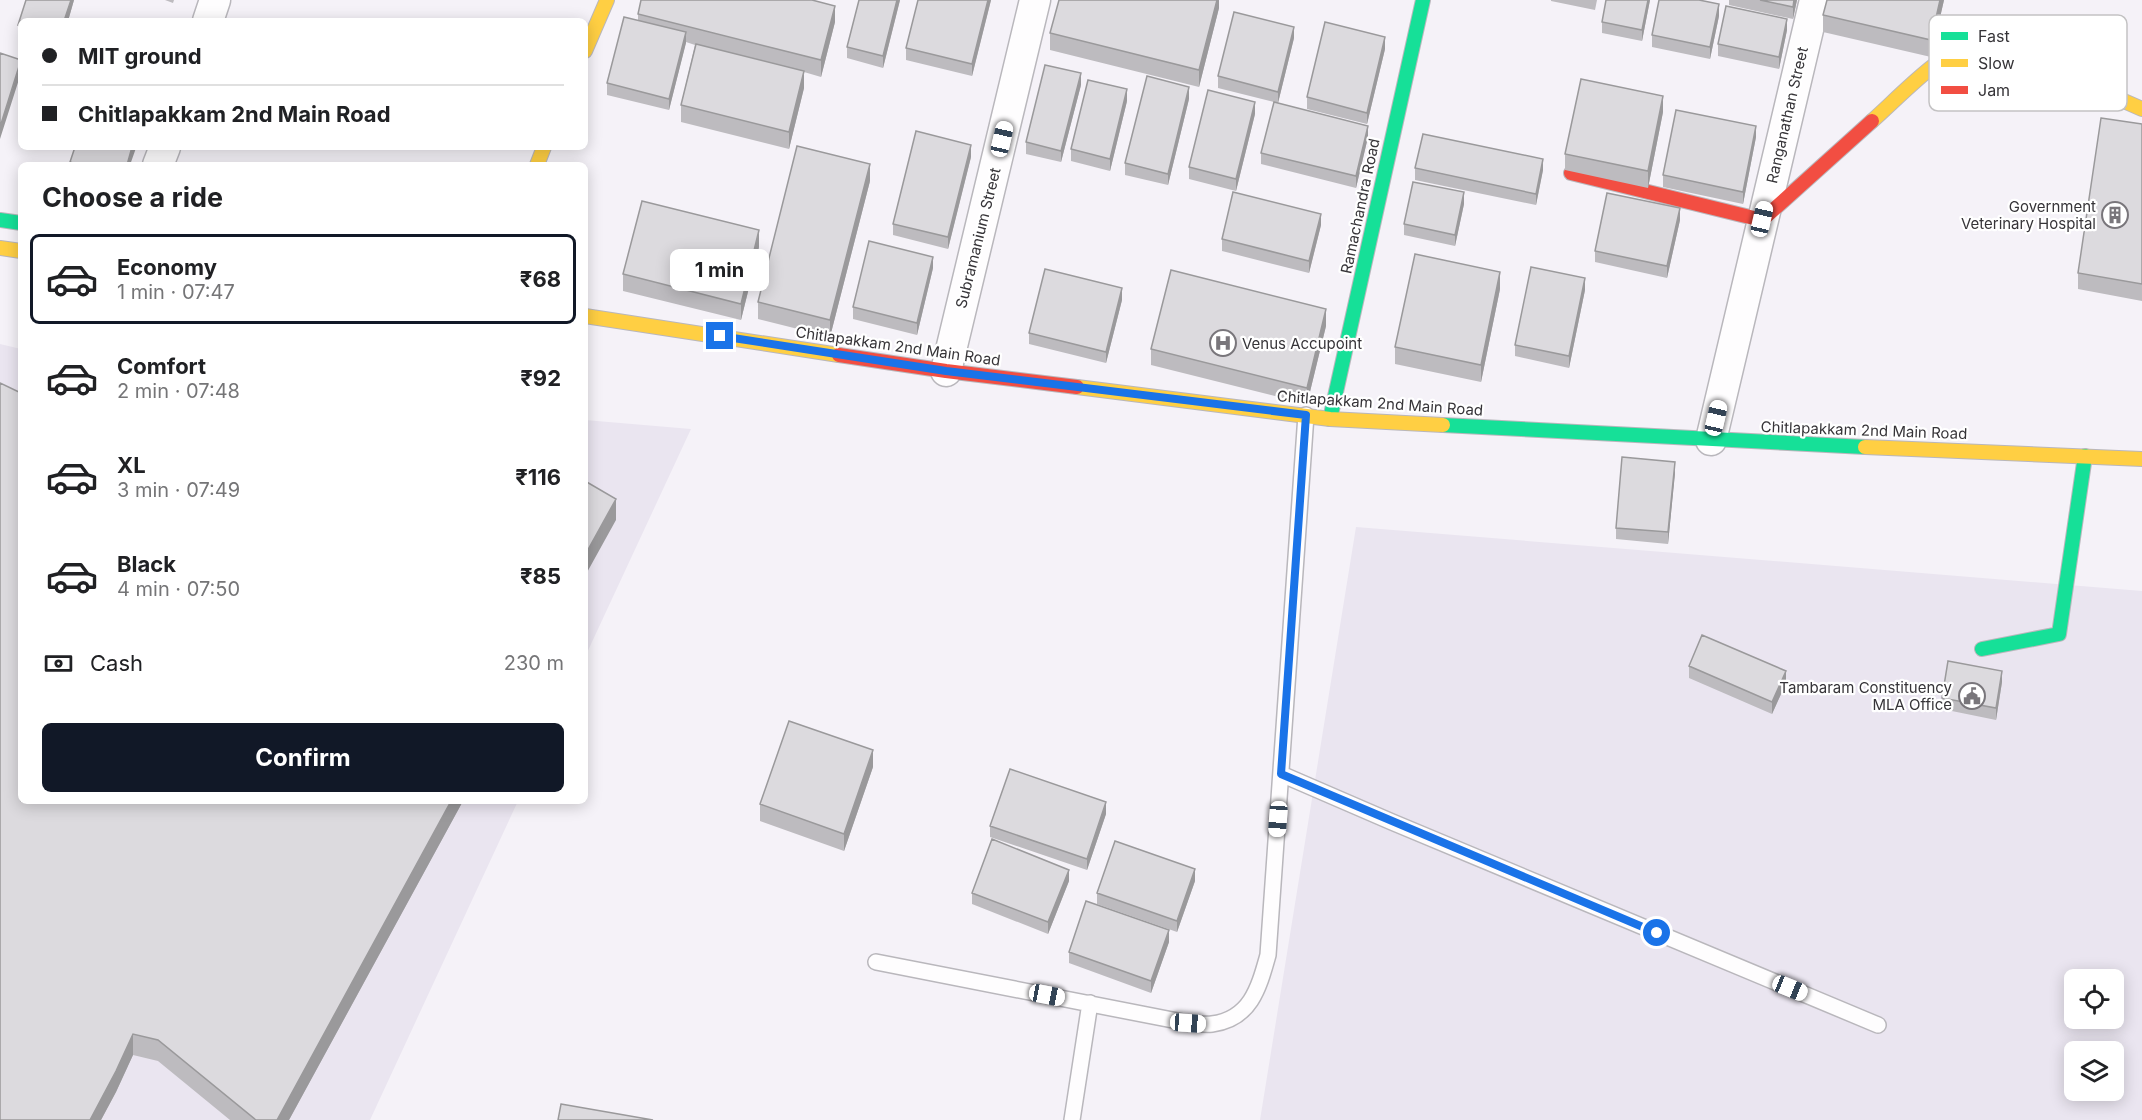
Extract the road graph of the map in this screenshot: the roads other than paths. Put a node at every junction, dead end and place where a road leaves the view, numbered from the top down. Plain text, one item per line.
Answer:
1 (215, 0) edge
2 (607, 0) edge
3 (1035, 0) edge
4 (1423, 0) edge
5 (1815, 0) edge
6 (209, 18) edge
7 (588, 44) edge
8 (1929, 70) edge
9 (2127, 102) edge
10 (2142, 109) edge
11 (1571, 173) edge
12 (1762, 219) junction
13 (0, 220) edge
14 (18, 223) edge
15 (0, 248) edge
16 (18, 251) edge
17 (588, 315) edge
18 (946, 371) junction
19 (1306, 415) junction
20 (1330, 418) junction
21 (1711, 440) junction
22 (2085, 456) junction
23 (2142, 459) edge
24 (1982, 649) dead end
25 (1281, 774) junction
26 (876, 962) dead end
27 (1090, 1003) junction
28 (1878, 1025) dead end
29 (1072, 1120) edge

1 - 6 street
2 - 7 main road
3 - 18 street, Subramanium Street
4 - 20 main road, Ramachandra Road
5 - 12 street, Ranganathan Street
8 - 12 main road
9 - 10 main road
11 - 12 main road
12 - 21 street, Ranganathan Street
13 - 14 main road
15 - 16 main road
17 - 18 main road, Chitlapakkam 2nd Main Road
18 - 19 main road, Chitlapakkam 2nd Main Road
19 - 20 main road, Chitlapakkam 2nd Main Road
19 - 25 lane
20 - 21 main road, Chitlapakkam 2nd Main Road
21 - 22 main road, Chitlapakkam 2nd Main Road
22 - 23 main road, Chitlapakkam 2nd Main Road
22 - 24 main road
25 - 27 lane
25 - 28 lane
26 - 27 lane
27 - 29 lane

